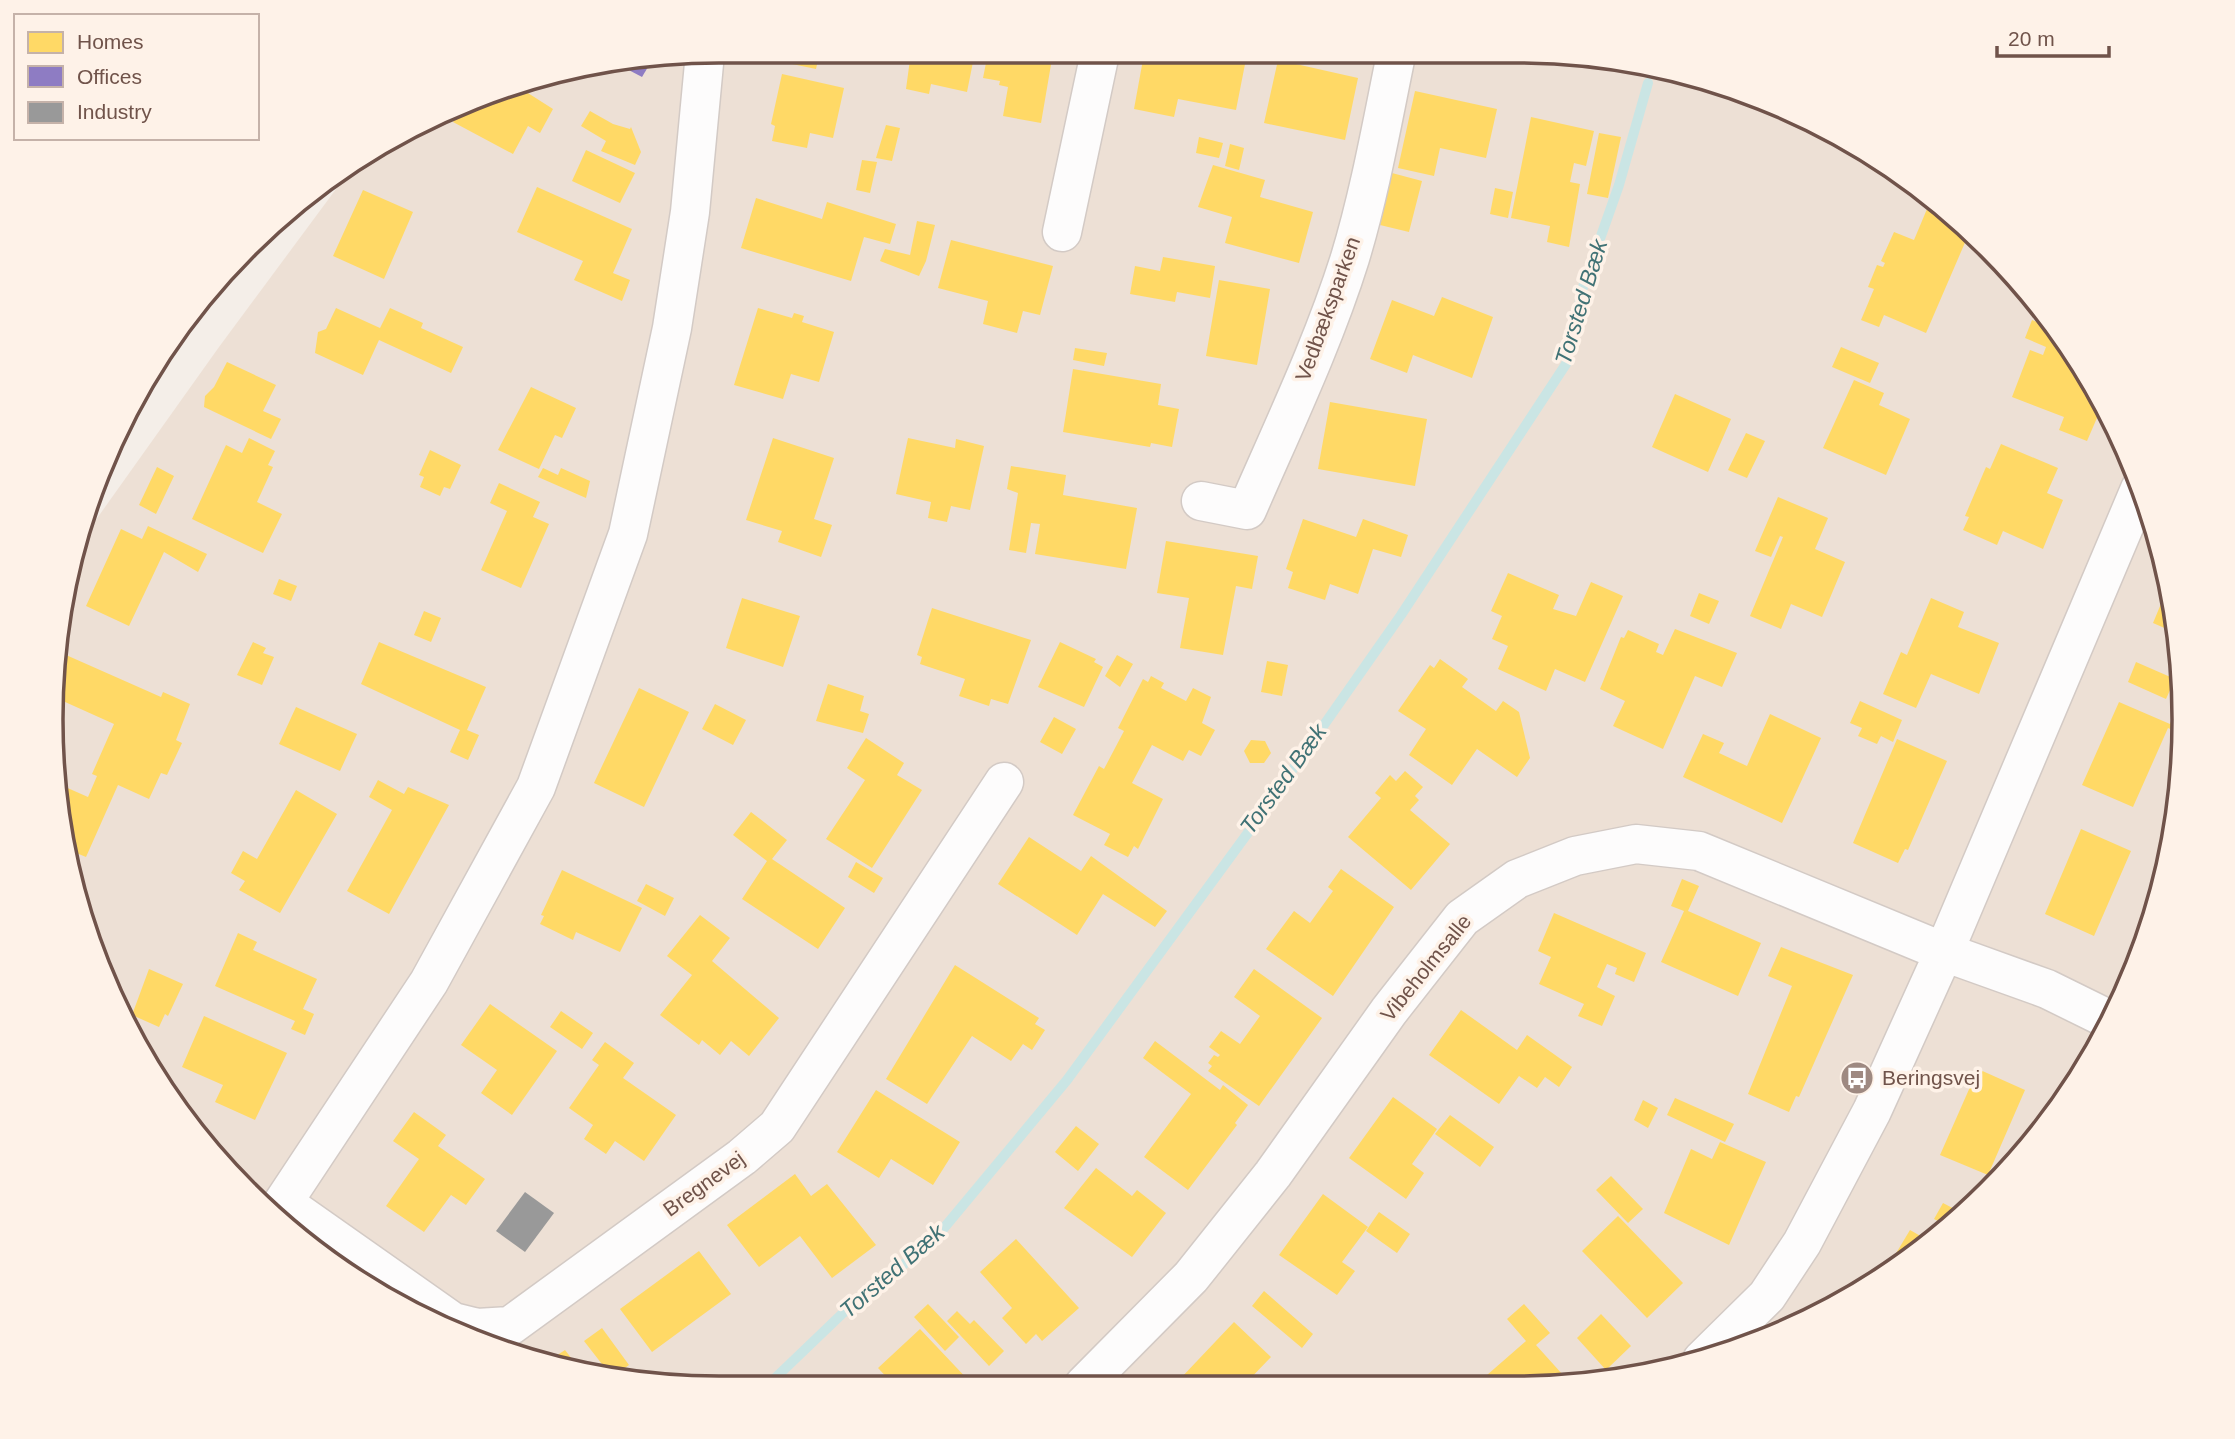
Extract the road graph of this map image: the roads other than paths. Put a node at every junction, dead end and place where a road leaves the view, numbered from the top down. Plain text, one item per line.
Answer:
1 (704, 63) edge
2 (1098, 63) edge
3 (1394, 63) edge
4 (1062, 232) dead end
5 (1201, 501) dead end
6 (2135, 502) edge
7 (1004, 782) dead end
8 (1944, 952) junction
9 (2101, 1016) edge
10 (280, 1207) edge
11 (294, 1219) edge
12 (437, 1312) edge
13 (467, 1325) edge
14 (1719, 1344) edge
15 (1093, 1376) edge

1 - 10 street
2 - 4 street
3 - 5 street, Vedbæksparken
6 - 8 street
7 - 13 street, Bregnevej
8 - 9 street, Vibeholmsalle
8 - 14 street
8 - 15 street, Vibeholmsalle
11 - 12 street, Bregnevej

